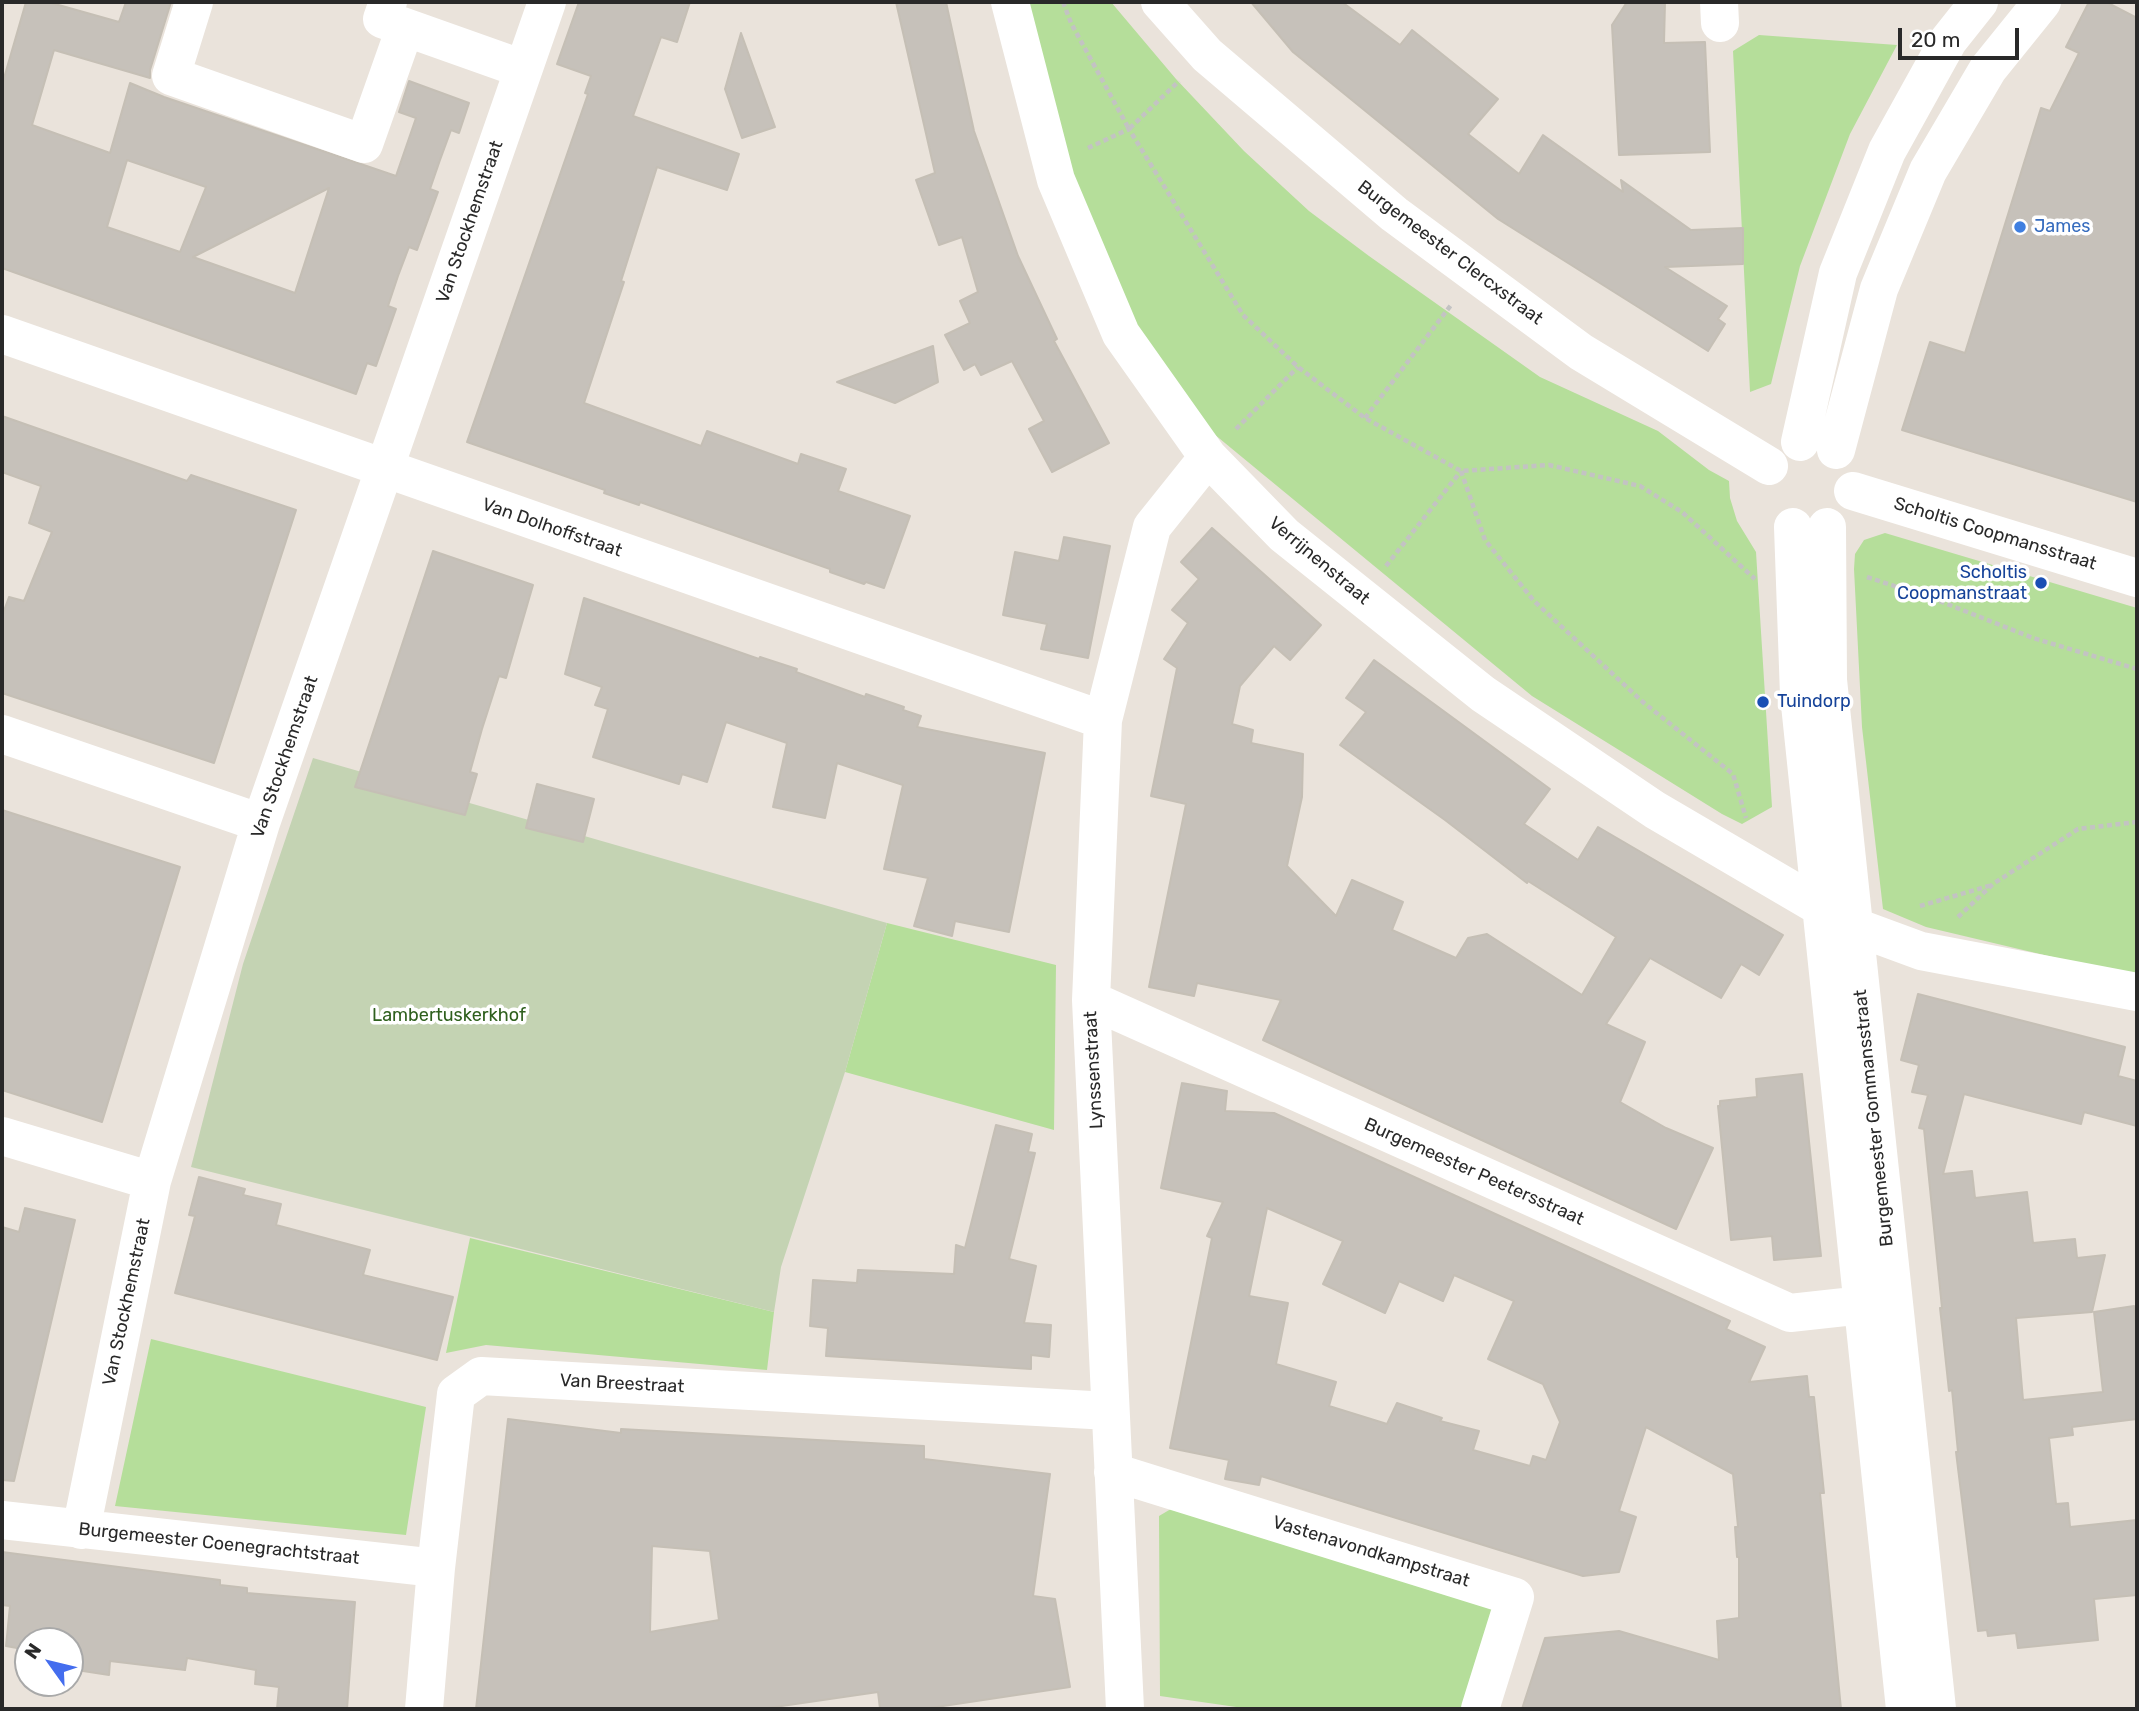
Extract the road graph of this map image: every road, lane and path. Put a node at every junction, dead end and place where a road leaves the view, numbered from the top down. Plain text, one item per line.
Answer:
1 (194, 2) edge
2 (547, 2) edge
3 (1010, 2) edge
4 (1063, 2) edge
5 (1160, 2) edge
6 (1979, 2) edge
7 (2042, 2) edge
8 (397, 15) edge
9 (1208, 55) junction
10 (523, 69) junction
11 (1129, 129) junction
12 (1052, 165) junction
13 (1474, 275) junction
14 (2, 334) edge
15 (1298, 367) junction
16 (1365, 418) junction
17 (1221, 444) junction
18 (1818, 446) junction
19 (385, 470) junction
20 (1461, 471) junction
21 (1853, 491) junction
22 (1785, 505) junction
23 (1389, 561) dead end
24 (1810, 578) junction
25 (2137, 578) edge
26 (2137, 669) edge
27 (1102, 720) junction
28 (2, 734) edge
29 (2137, 822) edge
30 (261, 823) junction
31 (1763, 874) junction
32 (1916, 907) dead end
33 (1837, 918) junction
34 (2137, 992) edge
35 (1091, 1000) junction
36 (2, 1136) edge
37 (152, 1181) junction
38 (1863, 1305) junction
39 (1109, 1411) junction
40 (1113, 1472) junction
41 (2, 1520) edge
42 (81, 1530) junction
43 (436, 1568) junction
44 (424, 1709) edge
45 (1125, 1709) edge
46 (1480, 1709) edge
47 (1905, 1709) edge
48 (1937, 1709) edge

1 - 8 street
2 - 10 street, Van Stockhemstraat
3 - 12 street, Verrijnenstraat
4 - 11 path
5 - 9 street, Burgemeester Clercxstraat
6 - 18 street
7 - 18 street
8 - 10 street
9 - 11 path
9 - 13 street, Burgemeester Clercxstraat
10 - 19 street, Van Stockhemstraat
11 - 12 path
11 - 15 path
12 - 17 street, Verrijnenstraat
13 - 16 path
13 - 22 street, Burgemeester Clercxstraat
14 - 19 street, Van Dolhoffstraat
15 - 16 path
15 - 17 path
16 - 20 path
17 - 27 street, Lynssenstraat
17 - 31 street, Verrijnenstraat
18 - 21 street
18 - 22 street
19 - 27 street, Van Dolhoffstraat
19 - 30 street, Van Stockhemstraat
20 - 23 path
20 - 24 path
20 - 31 path
21 - 22 street
21 - 25 street, Scholtis Coopmansstraat
22 - 24 street, Burgemeester Gommansstraat
24 - 26 path
24 - 33 street, Burgemeester Gommansstraat
27 - 35 street, Lynssenstraat
28 - 30 street
29 - 32 path
30 - 37 street, Van Stockhemstraat
31 - 33 street, Verrijnenstraat
33 - 34 street, Verrijnenstraat
33 - 38 street, Burgemeester Gommansstraat
33 - 48 street, Burgemeester Gommansstraat
35 - 38 street, Burgemeester Peetersstraat
35 - 39 street, Lynssenstraat
36 - 37 street
37 - 42 street, Van Stockhemstraat
38 - 47 street, Burgemeester Gommansstraat
39 - 40 street, Lynssenstraat
39 - 43 street, Van Breestraat
40 - 45 street, Lynssenstraat
40 - 46 street, Vastenavondkampstraat
41 - 42 street, Burgemeester Coenegrachtstraat
42 - 43 street, Burgemeester Coenegrachtstraat
43 - 44 street, Van Breestraat

